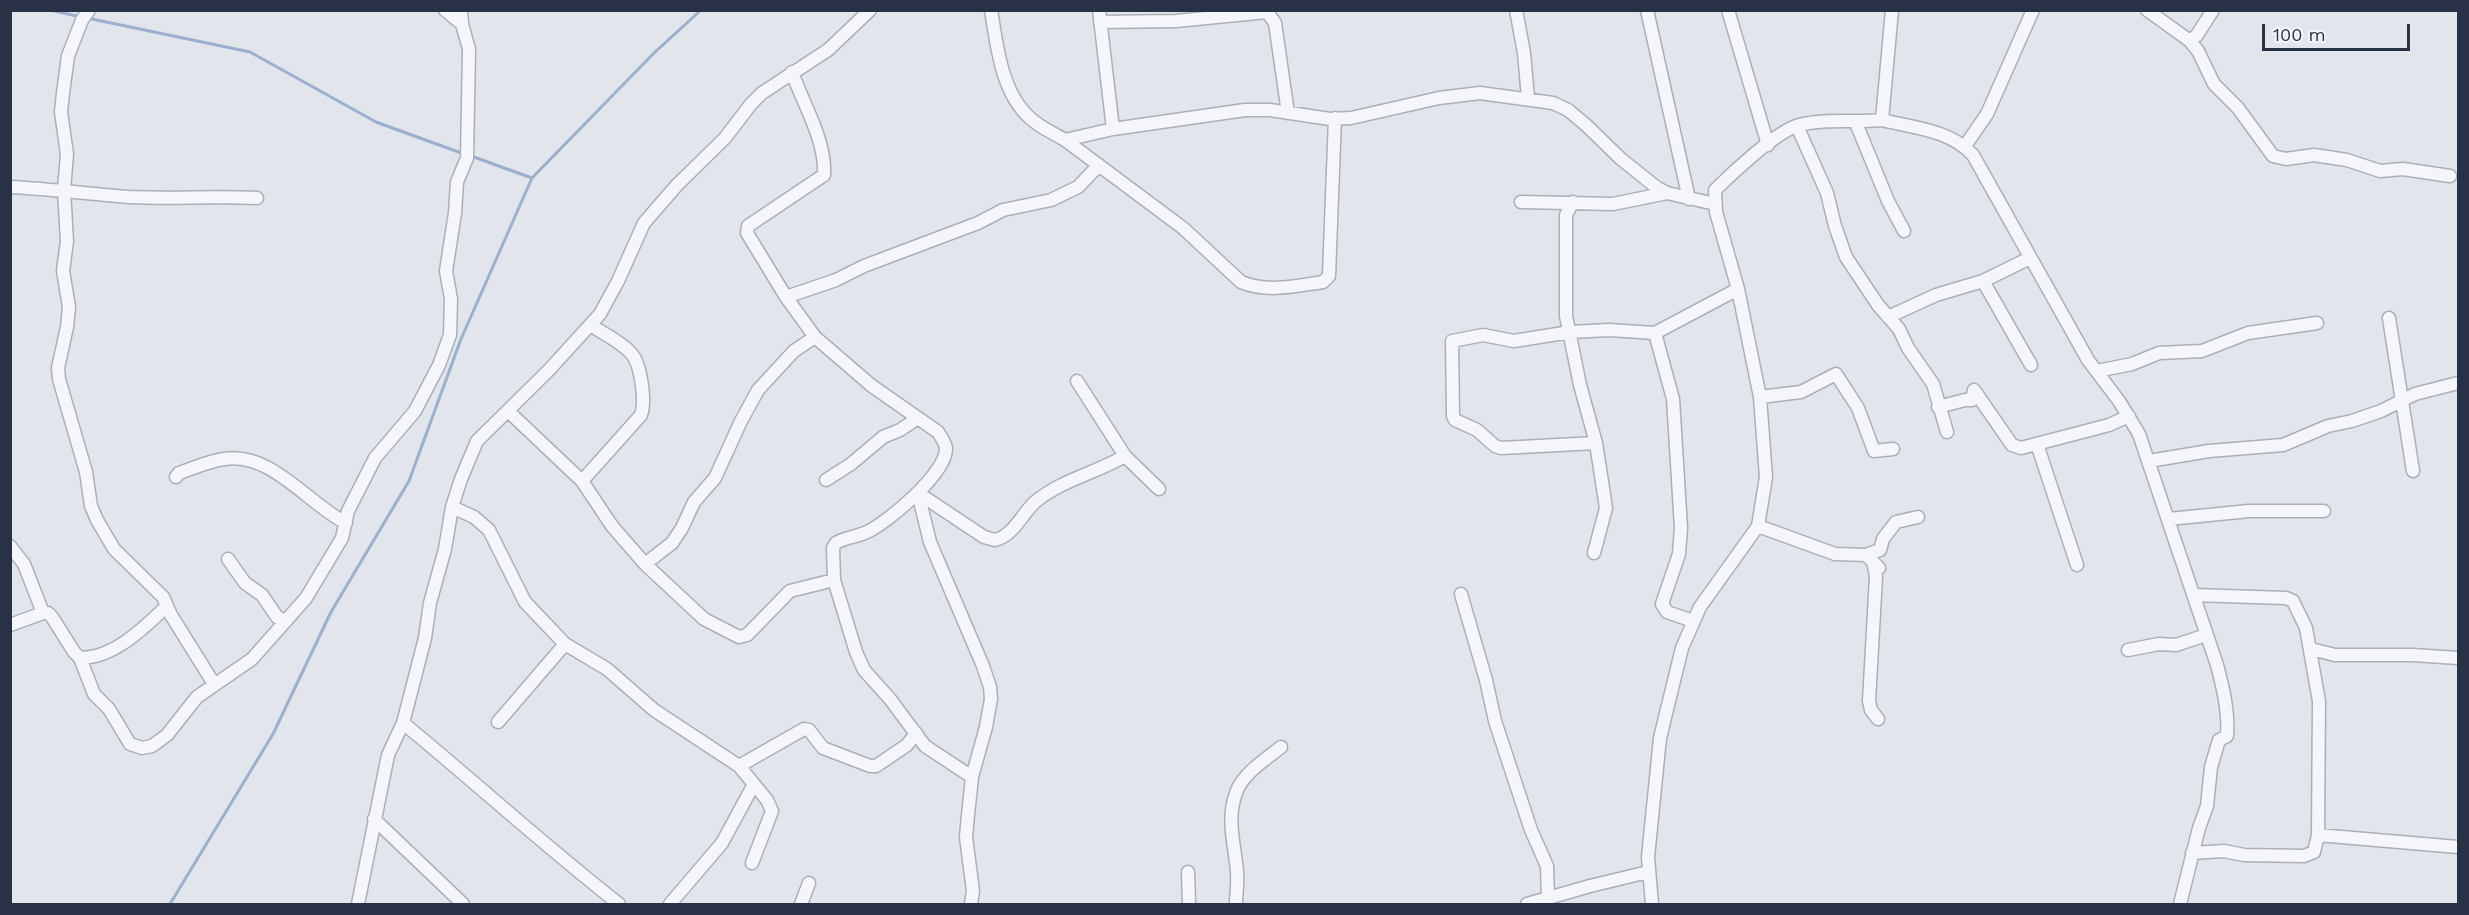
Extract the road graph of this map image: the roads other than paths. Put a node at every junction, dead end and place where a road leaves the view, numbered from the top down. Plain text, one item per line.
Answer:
1 (89, 10) edge
2 (445, 10) edge
3 (461, 10) edge
4 (870, 10) edge
5 (992, 10) edge
6 (1516, 10) edge
7 (1647, 10) edge
8 (1728, 10) edge
9 (1892, 10) edge
10 (2033, 10) edge
11 (2147, 10) edge
12 (2212, 10) edge
13 (1099, 16) edge
14 (462, 24) junction
15 (2190, 41) junction
16 (792, 72) junction
17 (1528, 98) junction
18 (1288, 113) junction
19 (1335, 118) junction
20 (1882, 120) junction
21 (1856, 123) junction
22 (1797, 126) junction
23 (1113, 129) junction
24 (1065, 140) junction
25 (1768, 145) junction
26 (1965, 146) junction
27 (1099, 165) junction
28 (2450, 176) dead end
29 (10, 187) edge
30 (64, 190) junction
31 (1667, 193) junction
32 (258, 198) dead end
33 (1689, 199) junction
34 (1521, 202) dead end
35 (1574, 202) junction
36 (1715, 204) junction
37 (1904, 231) dead end
38 (2030, 258) junction
39 (1983, 281) junction
40 (1738, 289) junction
41 (786, 297) junction
42 (1888, 316) junction
43 (2390, 318) dead end
44 (2317, 323) dead end
45 (590, 325) junction
46 (1570, 332) junction
47 (1655, 333) junction
48 (815, 337) junction
49 (2031, 365) dead end
50 (2097, 371) junction
51 (1077, 381) dead end
52 (2458, 383) edge
53 (1760, 397) junction
54 (2402, 402) junction
55 (1938, 407) junction
56 (508, 411) junction
57 (2129, 416) junction
58 (918, 418) junction
59 (1947, 432) dead end
60 (1596, 443) junction
61 (2037, 444) junction
62 (1893, 449) dead end
63 (1125, 456) junction
64 (2150, 461) junction
65 (2413, 471) dead end
66 (176, 477) dead end
67 (826, 480) dead end
68 (582, 481) junction
69 (1159, 489) dead end
70 (918, 494) junction
71 (452, 507) junction
72 (2324, 512) dead end
73 (1918, 518) dead end
74 (2169, 519) junction
75 (346, 523) junction
76 (1758, 526) junction
77 (10, 546) edge
78 (1593, 553) dead end
79 (1866, 555) junction
80 (228, 559) dead end
81 (645, 564) junction
82 (2077, 565) dead end
83 (834, 580) junction
84 (1461, 594) dead end
85 (2193, 595) junction
86 (167, 606) junction
87 (43, 612) junction
88 (286, 621) junction
89 (1693, 621) junction
90 (10, 625) edge
91 (2206, 635) junction
92 (565, 644) junction
93 (2310, 649) junction
94 (2128, 650) dead end
95 (80, 658) junction
96 (2458, 658) edge
97 (214, 684) junction
98 (1878, 719) dead end
99 (498, 722) dead end
100 (403, 723) junction
101 (916, 732) junction
102 (1281, 747) dead end
103 (739, 766) junction
104 (972, 777) junction
105 (754, 784) junction
106 (374, 819) junction
107 (2318, 835) junction
108 (2458, 847) edge
109 (2192, 853) junction
110 (752, 863) dead end
111 (1188, 872) dead end
112 (1648, 872) junction
113 (810, 883) dead end
114 (1548, 898) junction
115 (358, 904) edge
116 (462, 904) edge
117 (619, 904) edge
118 (670, 904) edge
119 (801, 904) edge
120 (971, 904) edge
121 (1189, 904) edge
122 (1236, 904) edge
123 (1527, 904) edge
124 (1652, 904) edge
125 (2180, 904) edge

1 - 30 street
2 - 14 street
3 - 14 street
4 - 16 street
5 - 24 street
6 - 17 street
7 - 33 street
8 - 25 street
9 - 20 street
10 - 26 street
11 - 15 street
12 - 15 street
13 - 18 street
13 - 23 street
14 - 75 street
15 - 28 street
16 - 41 street
16 - 45 street
17 - 19 street
17 - 31 street
18 - 19 street
18 - 23 street
19 - 27 street
20 - 21 street
20 - 26 street
21 - 22 street
21 - 37 street
22 - 25 street
22 - 42 street
23 - 24 street
24 - 27 street
25 - 36 street
26 - 38 street
27 - 41 street
29 - 30 street
30 - 32 street
30 - 86 street
31 - 33 street
31 - 35 street
33 - 36 street
34 - 35 street
35 - 46 street
36 - 40 street
38 - 39 street
38 - 50 street
39 - 42 street
39 - 49 street
40 - 47 street
40 - 53 street
41 - 48 street
42 - 55 street
43 - 54 street
44 - 50 street
45 - 56 street
45 - 68 street
46 - 47 street
46 - 60 street
46 - 60 street
47 - 89 street
48 - 58 street
48 - 81 street
50 - 57 street
51 - 63 street
52 - 54 street
53 - 62 street
53 - 76 street
54 - 64 street
54 - 65 street
55 - 59 street
55 - 61 street
56 - 68 street
56 - 71 street
57 - 61 street
57 - 64 street
58 - 67 street
58 - 70 street
60 - 78 street
61 - 82 street
63 - 69 street
63 - 70 street
64 - 74 street
66 - 75 street
68 - 81 street
70 - 83 street
70 - 104 street
71 - 92 street
71 - 100 street
72 - 74 street
73 - 79 street
74 - 85 street
75 - 88 street
76 - 79 street
76 - 89 street
77 - 87 street
79 - 98 street
80 - 88 street
81 - 83 street
83 - 101 street
84 - 114 street
85 - 91 street
85 - 93 street
86 - 95 street
86 - 97 street
87 - 90 street
87 - 95 street
88 - 97 street
89 - 112 street
91 - 94 street
91 - 109 street
92 - 99 street
92 - 103 street
93 - 96 street
93 - 107 street
95 - 97 street
100 - 106 street
100 - 117 street
101 - 103 street
101 - 104 street
102 - 122 street
103 - 105 street
104 - 120 street
105 - 110 street
105 - 118 street
106 - 115 street
106 - 116 street
107 - 108 street
107 - 109 street
109 - 125 street
111 - 121 street
112 - 114 street
112 - 124 street
113 - 119 street
114 - 123 street

